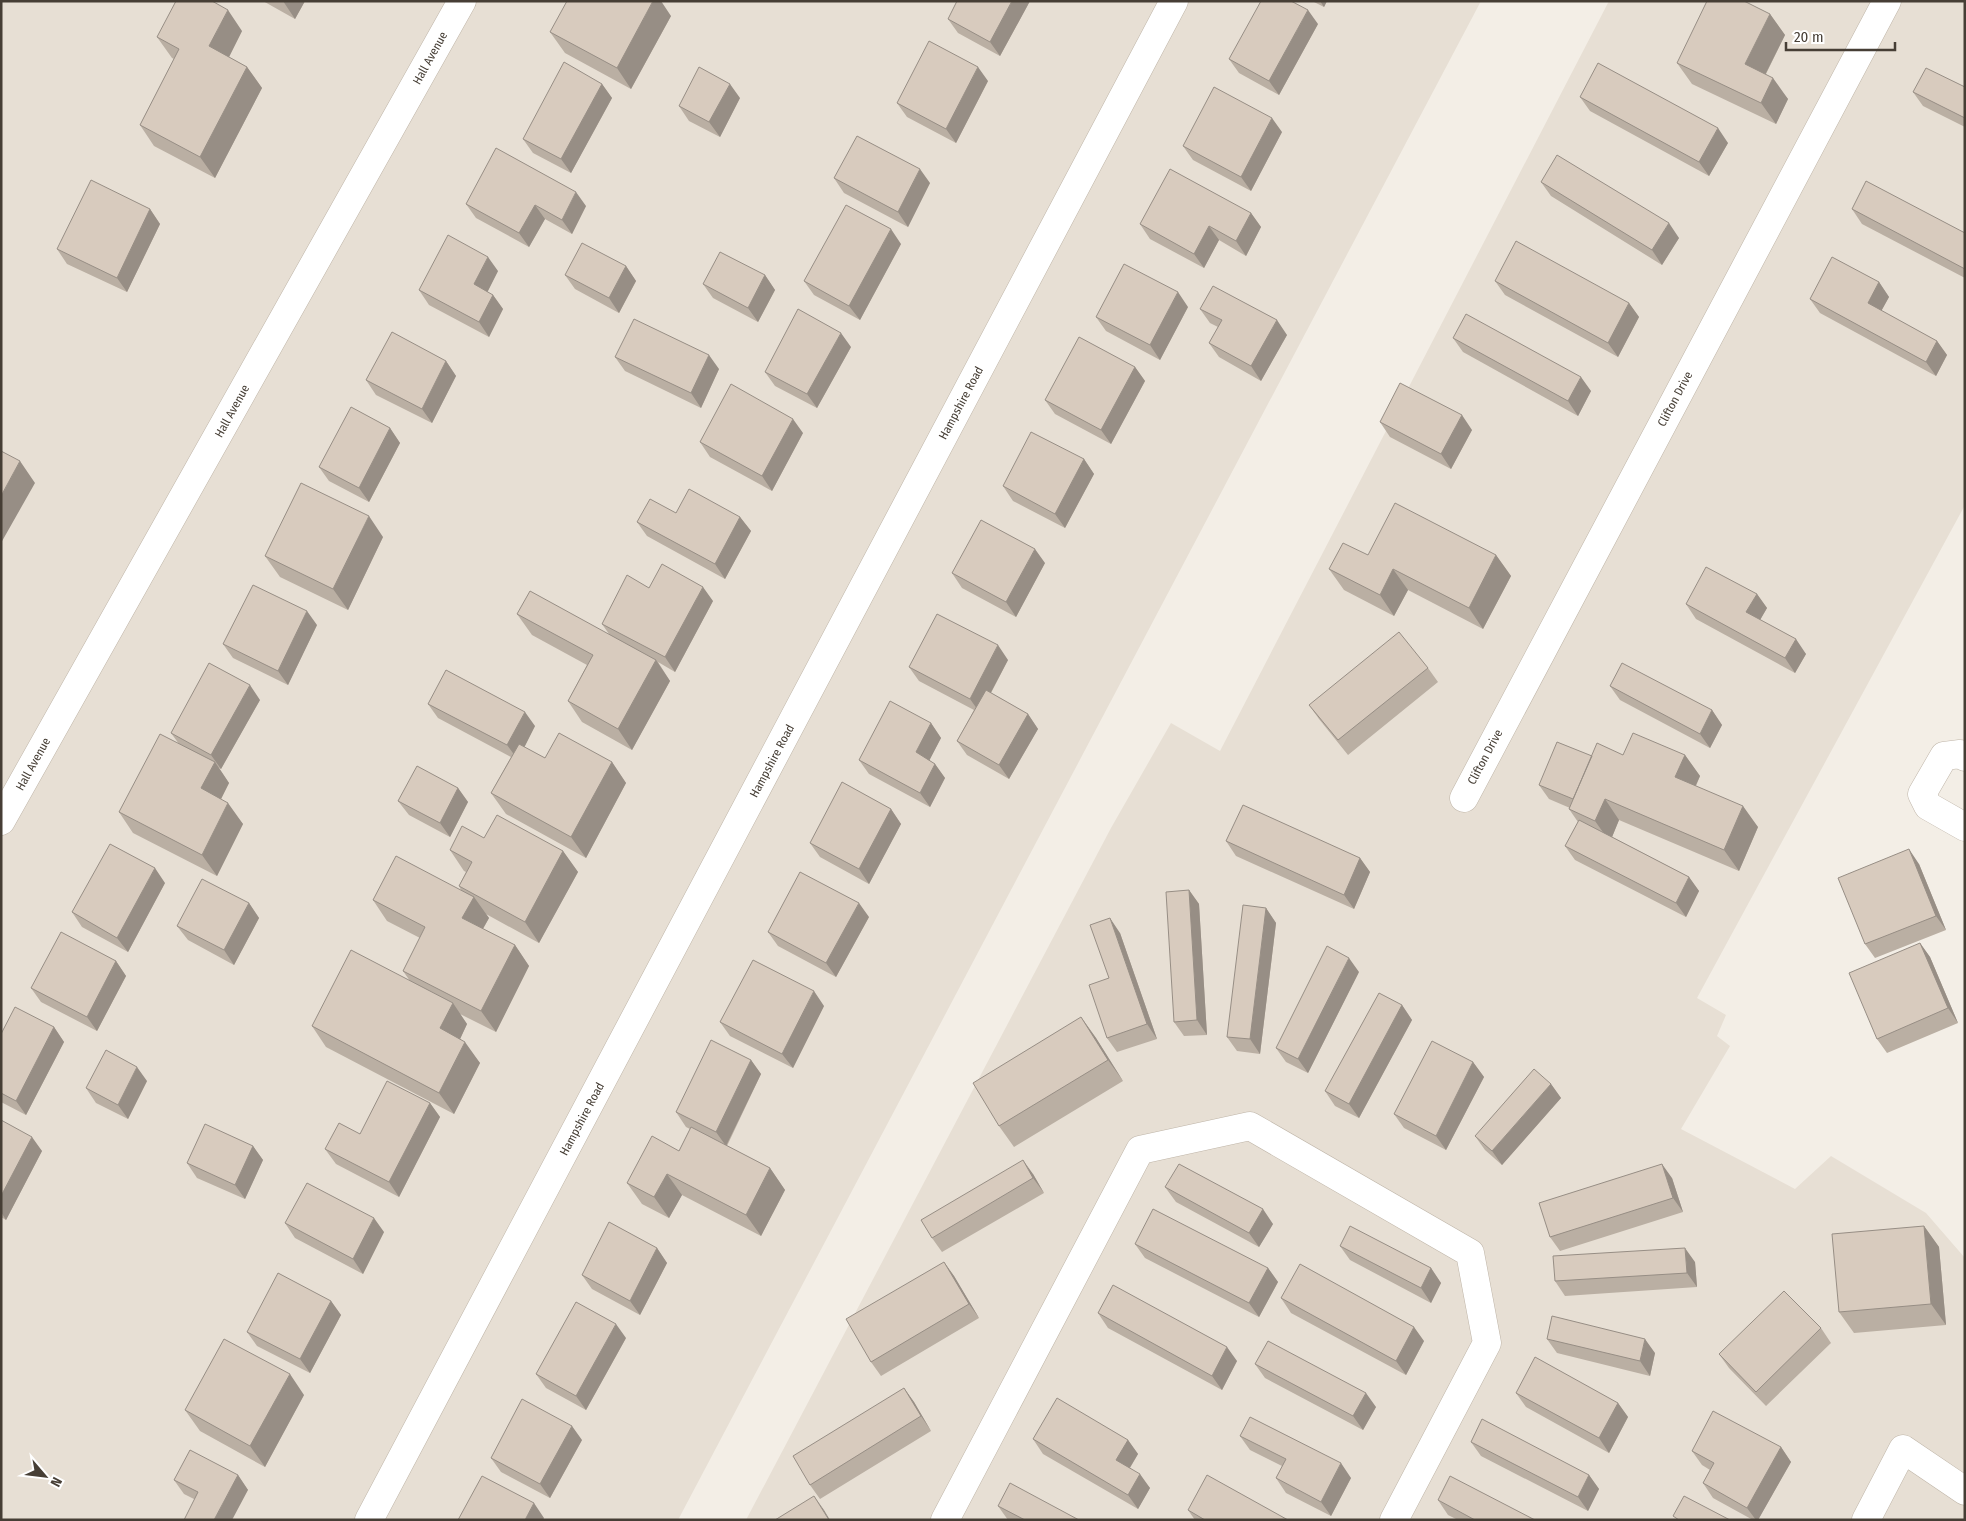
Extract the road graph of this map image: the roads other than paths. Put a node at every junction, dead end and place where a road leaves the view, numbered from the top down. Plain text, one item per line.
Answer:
1 (462, 1) edge
2 (1174, 1) edge
3 (1887, 1) edge
4 (1965, 757) edge
5 (1464, 798) dead end
6 (1, 822) edge
7 (1965, 827) edge
8 (1965, 1491) edge
9 (369, 1520) edge
10 (945, 1520) edge
11 (1394, 1520) edge
12 (1866, 1520) edge

1 - 6 street, Hall Avenue
2 - 9 street, Hampshire Road
3 - 5 street, Clifton Drive
4 - 7 street
8 - 12 street
10 - 11 street

